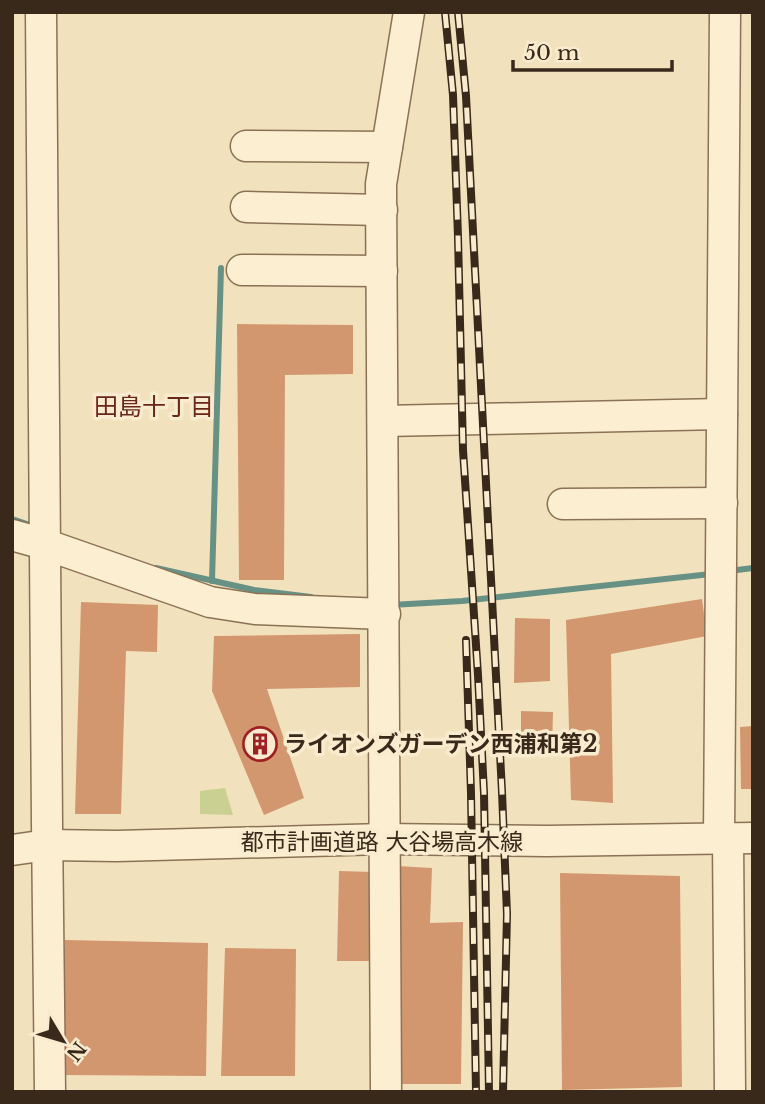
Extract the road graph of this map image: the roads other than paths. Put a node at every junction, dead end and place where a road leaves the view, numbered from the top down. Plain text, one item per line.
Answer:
1 (41, 12) edge
2 (410, 12) edge
3 (725, 12) edge
4 (246, 146) dead end
5 (387, 147) junction
6 (246, 207) dead end
7 (382, 210) junction
8 (242, 270) dead end
9 (382, 271) junction
10 (722, 414) junction
11 (383, 421) junction
12 (722, 503) junction
13 (562, 504) dead end
14 (44, 534) junction
15 (12, 536) edge
16 (385, 614) junction
17 (733, 838) edge
18 (384, 839) junction
19 (22, 848) edge
20 (50, 1092) edge
21 (386, 1092) edge
22 (730, 1092) edge

1 - 14 street
2 - 5 street
3 - 10 street
4 - 5 street
5 - 7 street
6 - 7 street
7 - 9 street
8 - 9 street
9 - 11 street
10 - 11 street
10 - 12 street
11 - 16 street
12 - 13 street
12 - 17 street
14 - 15 street
14 - 16 street
14 - 19 street
16 - 18 street
17 - 18 street, 都市計画道路 大谷場高木線
17 - 22 street
18 - 19 street, 都市計画道路 大谷場高木線
18 - 21 street
19 - 20 street

